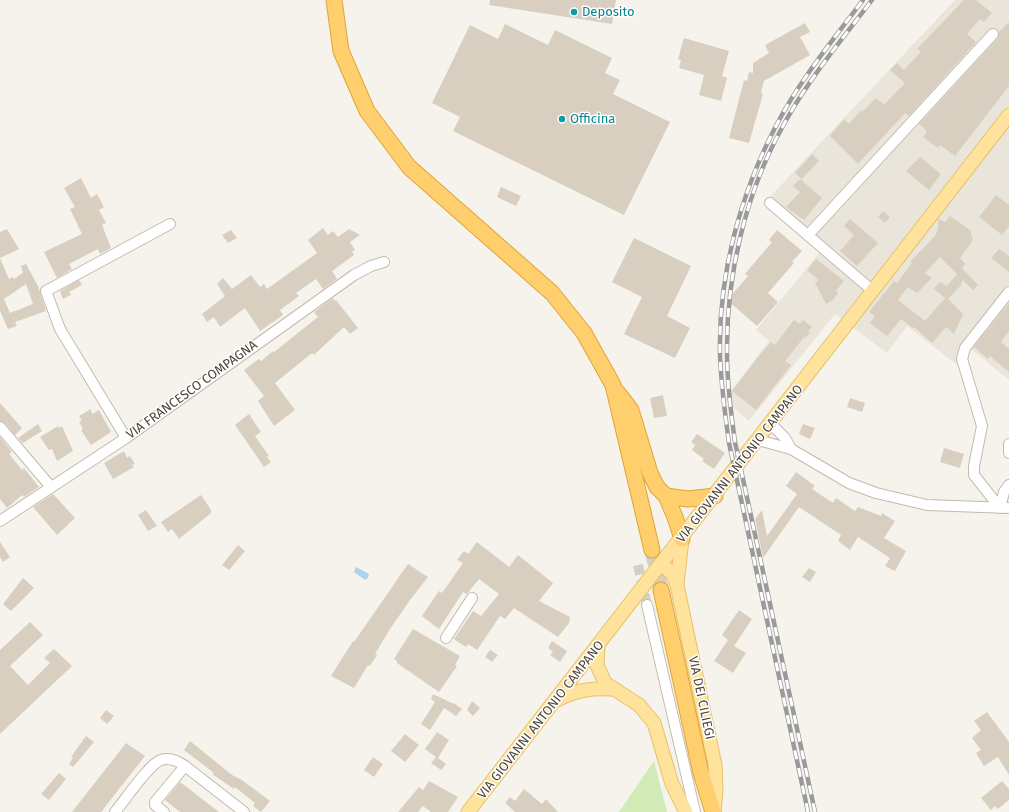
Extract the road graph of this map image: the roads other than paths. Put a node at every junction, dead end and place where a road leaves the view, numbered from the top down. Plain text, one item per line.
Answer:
1 (334, 0) edge
2 (993, 34) dead end
3 (1009, 115) edge
4 (770, 203) dead end
5 (170, 224) dead end
6 (808, 235) junction
7 (384, 262) dead end
8 (873, 291) junction
9 (1009, 292) edge
10 (613, 385) junction
11 (771, 424) junction
12 (0, 427) edge
13 (126, 438) junction
14 (758, 440) junction
15 (1009, 444) edge
16 (791, 449) junction
17 (1009, 453) edge
18 (1009, 485) edge
19 (52, 487) junction
20 (666, 496) junction
21 (715, 496) junction
22 (1005, 508) edge
23 (0, 521) edge
24 (682, 539) junction
25 (652, 550) tunnel mouth
26 (662, 564) junction
27 (677, 586) junction
28 (661, 590) tunnel mouth
29 (472, 598) dead end
30 (648, 605) tunnel mouth
31 (446, 638) dead end
32 (598, 646) junction
33 (612, 689) junction
34 (556, 701) junction
35 (185, 766) junction
36 (115, 812) edge
37 (164, 812) edge
38 (244, 812) edge
39 (468, 812) edge
40 (686, 812) edge
41 (695, 812) edge
42 (714, 812) edge

1 - 10 highway
2 - 6 street
3 - 8 main road, VIA GIOVANNI ANTONIO CAMPANO
4 - 6 street
5 - 13 street
6 - 8 street
7 - 13 street, VIA FRANCESCO COMPAGNA
8 - 11 main road, VIA GIOVANNI ANTONIO CAMPANO
9 - 22 street
10 - 20 highway
10 - 25 highway
11 - 14 main road, VIA GIOVANNI ANTONIO CAMPANO
11 - 16 street
12 - 19 street
13 - 19 street, VIA FRANCESCO COMPAGNA
14 - 16 street
14 - 21 main road, VIA GIOVANNI ANTONIO CAMPANO
15 - 17 street
16 - 22 street
18 - 22 street
19 - 23 street, VIA FRANCESCO COMPAGNA
20 - 21 highway
20 - 24 highway
21 - 24 main road, VIA GIOVANNI ANTONIO CAMPANO
24 - 26 main road, VIA GIOVANNI ANTONIO CAMPANO
24 - 27 main road, VIA DEI CILIEGI
26 - 27 main road, VIA DEI CILIEGI
26 - 32 main road, VIA GIOVANNI ANTONIO CAMPANO
27 - 42 main road, VIA DEI CILIEGI
28 - 42 highway
29 - 31 street
30 - 41 street
32 - 33 main road
32 - 34 main road, VIA GIOVANNI ANTONIO CAMPANO
33 - 34 main road
33 - 40 main road
34 - 39 main road, VIA GIOVANNI ANTONIO CAMPANO
35 - 36 street
35 - 37 street
35 - 38 street

